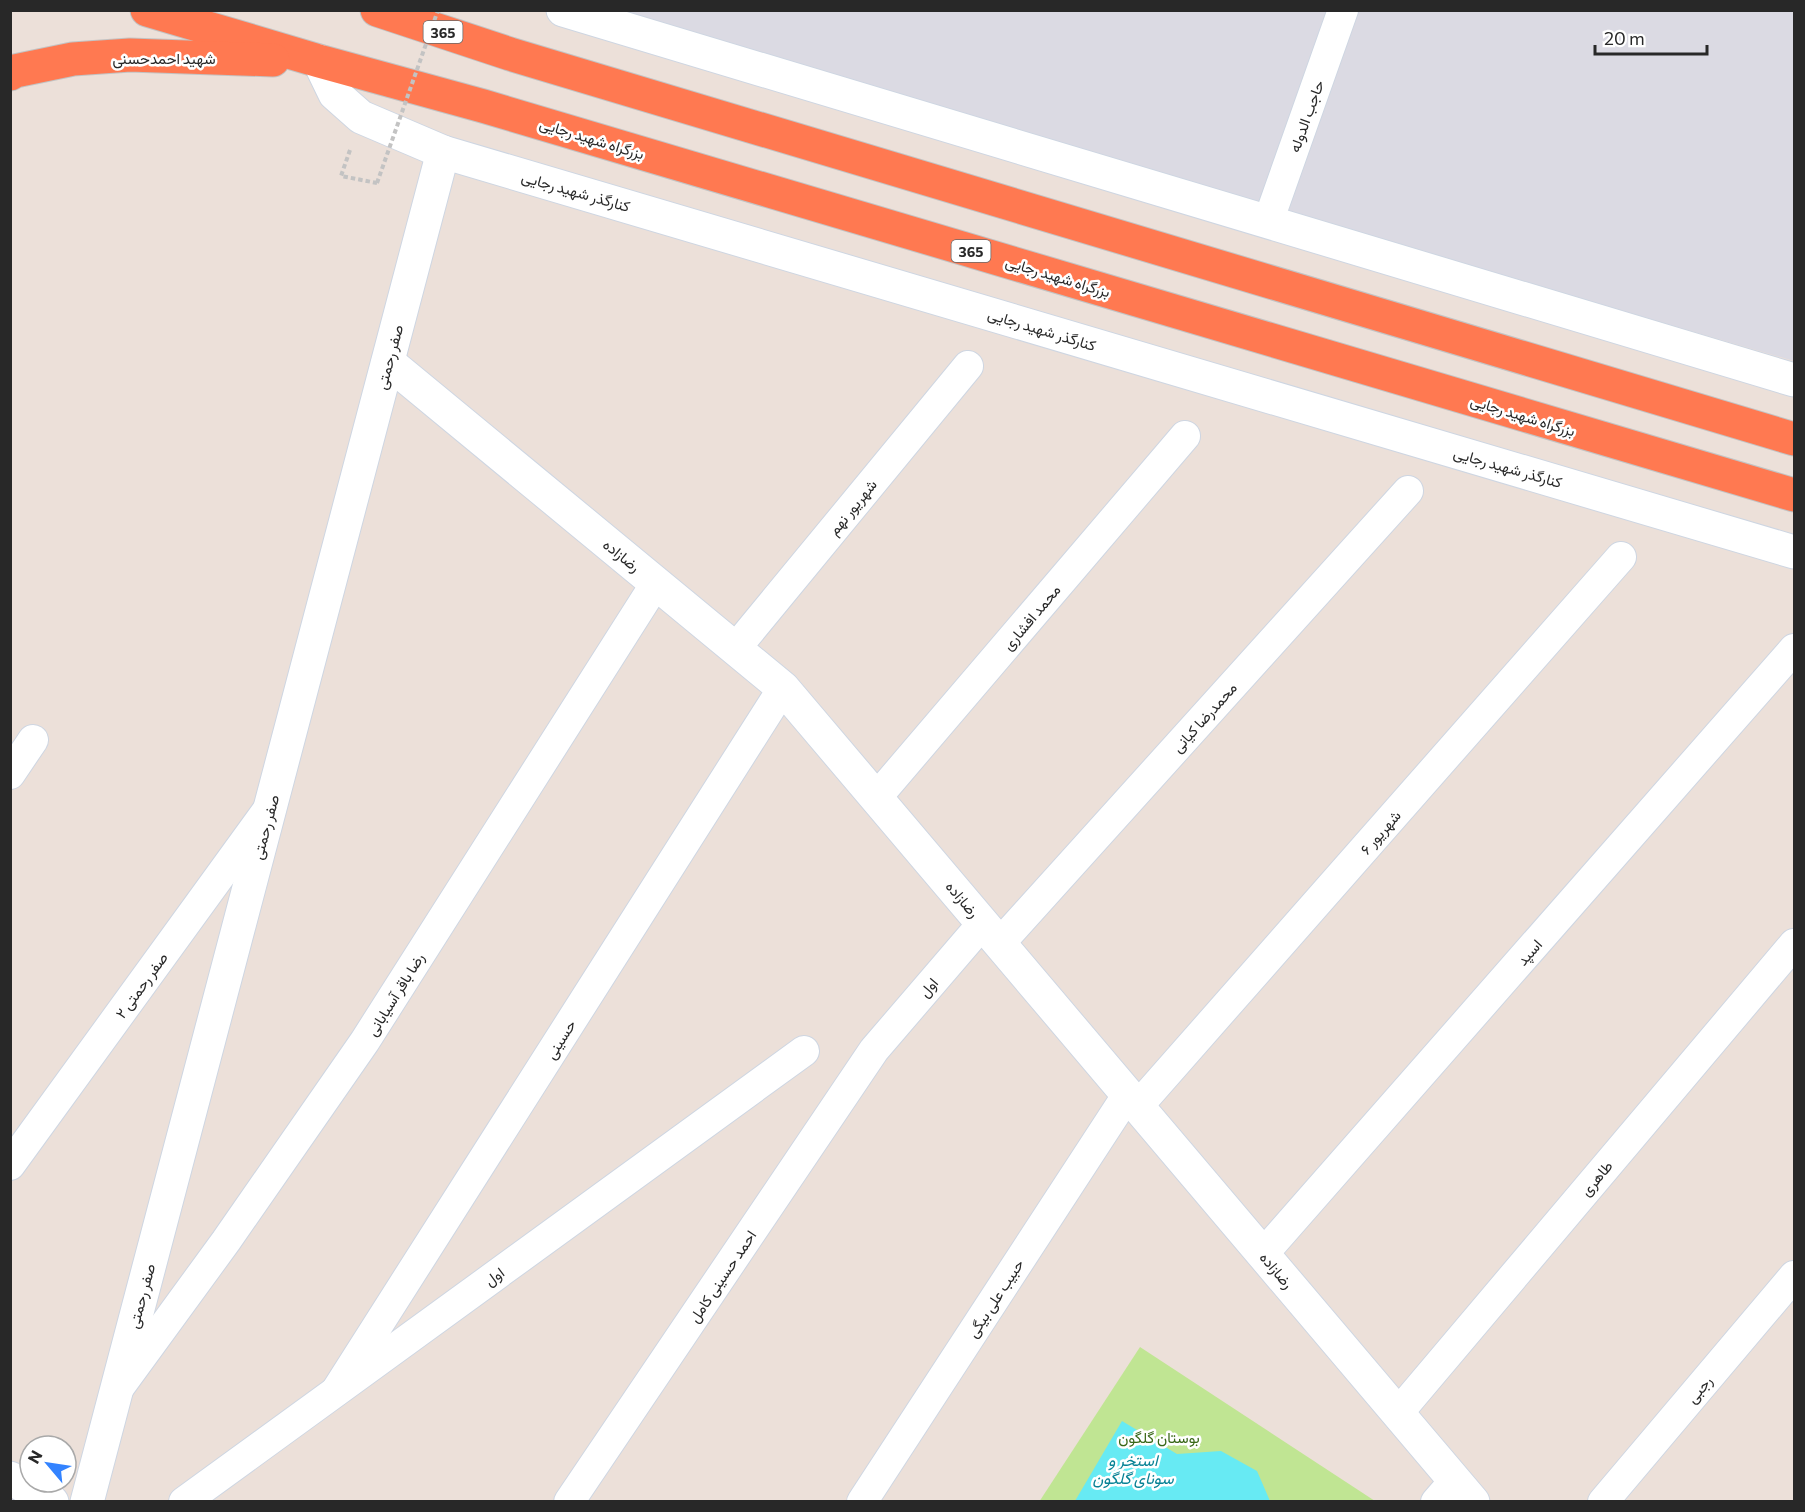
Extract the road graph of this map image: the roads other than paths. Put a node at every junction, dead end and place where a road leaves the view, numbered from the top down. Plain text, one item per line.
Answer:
1 (147, 10) edge
2 (377, 10) edge
3 (563, 10) edge
4 (1344, 10) edge
5 (319, 61) junction
6 (10, 74) edge
7 (443, 152) junction
8 (1268, 222) junction
9 (388, 362) junction
10 (968, 366) dead end
11 (1794, 380) edge
12 (1185, 436) dead end
13 (1794, 439) edge
14 (1408, 491) dead end
15 (1794, 495) edge
16 (1794, 552) edge
17 (1621, 557) dead end
18 (656, 583) junction
19 (735, 648) junction
20 (1794, 649) edge
21 (783, 688) junction
22 (33, 740) dead end
23 (10, 774) edge
24 (876, 798) junction
25 (271, 806) junction
26 (991, 933) junction
27 (1794, 944) edge
28 (874, 1050) joint
29 (804, 1051) dead end
30 (1133, 1100) junction
31 (10, 1165) edge
32 (1263, 1254) junction
33 (1794, 1276) edge
34 (336, 1391) junction
35 (116, 1392) junction
36 (1398, 1413) junction
37 (10, 1478) edge
38 (1455, 1494) edge
39 (52, 1502) edge
40 (87, 1502) edge
41 (184, 1502) edge
42 (569, 1502) edge
43 (862, 1502) edge
44 (1603, 1502) edge

1 - 5 highway, بزرگراه شهید رجایی / 365
2 - 13 highway, 365
3 - 8 street
4 - 8 street, حاجب الدوله
5 - 6 highway, شهید احمدحسنی
5 - 7 street, کنارگذر شهید رجایی
5 - 15 highway, بزرگراه شهید رجایی / 365
7 - 9 street, صفر رحمتی
7 - 16 street, کنارگذر شهید رجایی
8 - 11 street
9 - 18 street, رضازاده
9 - 25 street, صفر رحمتی
10 - 19 street, شهریور نهم
12 - 24 street, محمد افشاری
14 - 26 street, محمدرضا کیانی
17 - 30 street, شهریور ۶
18 - 19 street, رضازاده
18 - 35 street, رضا باقر آسیابانی
19 - 21 street, رضازاده
20 - 32 street, اسپد
21 - 24 street, رضازاده
21 - 34 street, حسینی
22 - 23 street
24 - 26 street, رضازاده
25 - 31 street, صفر رحمتی ۲
25 - 35 street, صفر رحمتی
26 - 28 street, اول
26 - 30 street, رضازاده
27 - 36 street, طاهری
28 - 42 street, احمد حسینی کامل
29 - 34 street, اول
30 - 32 street, رضازاده
30 - 43 street, حبیب علی بیگی
32 - 36 street, رضازاده
33 - 44 street, رجبی
34 - 41 street, اول
35 - 40 street, صفر رحمتی
36 - 38 street, رضازاده
37 - 39 street

